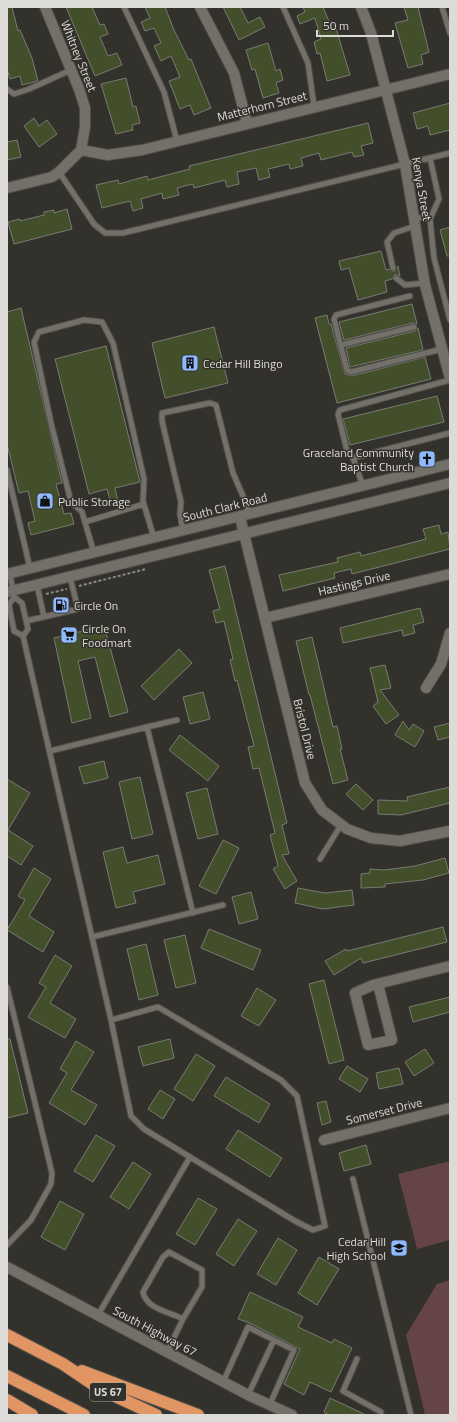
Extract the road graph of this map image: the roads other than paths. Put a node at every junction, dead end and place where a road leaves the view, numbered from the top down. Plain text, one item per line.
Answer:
1 (45, 7) edge
2 (124, 7) edge
3 (200, 7) edge
4 (283, 7) edge
5 (361, 7) edge
6 (442, 7) edge
7 (450, 33) edge
8 (72, 69) junction
9 (450, 74) edge
10 (7, 89) edge
11 (386, 89) junction
12 (314, 106) junction
13 (246, 123) junction
14 (177, 141) junction
15 (81, 150) junction
16 (450, 153) edge
17 (430, 158) junction
18 (405, 164) junction
19 (60, 172) junction
20 (7, 188) edge
21 (430, 219) junction
22 (415, 222) junction
23 (393, 268) dead end
24 (396, 278) dead end
25 (425, 283) junction
26 (410, 296) dead end
27 (450, 320) edge
28 (414, 327) dead end
29 (341, 345) junction
30 (442, 348) junction
31 (450, 379) edge
32 (450, 433) edge
33 (354, 458) junction
34 (450, 464) edge
35 (7, 470) edge
36 (450, 484) edge
37 (363, 486) junction
38 (144, 504) junction
39 (244, 516) junction
40 (85, 522) junction
41 (183, 531) junction
42 (244, 534) junction
43 (154, 538) junction
44 (94, 552) junction
45 (30, 568) junction
46 (9, 573) edge
47 (450, 574) edge
48 (70, 577) junction
49 (37, 585) junction
50 (12, 593) edge
51 (44, 617) junction
52 (265, 618) junction
53 (26, 621) junction
54 (450, 632) edge
55 (23, 636) junction
56 (426, 688) dead end
57 (177, 720) dead end
58 (147, 727) junction
59 (50, 751) junction
60 (341, 824) junction
61 (450, 831) edge
62 (320, 859) dead end
63 (223, 905) dead end
64 (193, 913) junction
65 (92, 937) junction
66 (450, 966) edge
67 (378, 984) junction
68 (7, 987) edge
69 (111, 1020) junction
70 (450, 1108) edge
71 (324, 1140) dead end
72 (190, 1157) junction
73 (353, 1179) dead end
74 (7, 1245) edge
75 (7, 1267) edge
76 (98, 1315) junction
77 (183, 1319) junction
78 (7, 1335) edge
79 (274, 1340) junction
80 (167, 1352) junction
81 (357, 1359) dead end
82 (63, 1364) junction
83 (7, 1376) edge
84 (223, 1382) junction
85 (248, 1395) junction
86 (7, 1400) edge
87 (270, 1404) junction
88 (32, 1415) edge
89 (84, 1415) edge
90 (156, 1415) edge
91 (198, 1415) edge
92 (292, 1415) edge
93 (380, 1415) edge
94 (411, 1415) edge

1 - 8 street, Whitney Street
2 - 14 lane
3 - 13 street
4 - 12 lane
5 - 11 street, Kenya Street
6 - 7 lane
8 - 10 lane
8 - 15 street, Whitney Street
9 - 11 street, Matterhorn Street
11 - 12 street, Matterhorn Street
11 - 18 street, Kenya Street
12 - 13 street, Matterhorn Street
13 - 14 street, Matterhorn Street
14 - 15 street, Matterhorn Street
15 - 19 street
16 - 17 lane
17 - 18 lane
17 - 21 lane
18 - 19 lane
18 - 22 street, Kenya Street
19 - 20 street
21 - 22 lane
21 - 27 lane
22 - 23 lane
22 - 25 street, Kenya Street
24 - 25 lane
25 - 30 street, Kenya Street
26 - 29 lane
28 - 29 lane
29 - 30 lane
30 - 31 street, Kenya Street
31 - 33 lane
32 - 33 lane
33 - 37 lane
34 - 37 street, South Clark Road
35 - 45 lane
36 - 42 street
37 - 39 street, South Clark Road
38 - 40 lane
38 - 40 lane
38 - 43 lane
39 - 41 street, South Clark Road
39 - 41 lane
39 - 42 street, Bristol Drive
40 - 44 lane
41 - 43 street, South Clark Road
42 - 48 street
42 - 52 street, Bristol Drive
43 - 44 street, South Clark Road
44 - 45 street, South Clark Road
45 - 46 street, South Clark Road
46 - 50 lane
47 - 52 street, Hastings Drive
48 - 49 street
48 - 51 lane
49 - 50 street
49 - 51 lane
50 - 53 lane
50 - 55 lane
51 - 53 lane
52 - 60 street, Bristol Drive
53 - 55 lane
54 - 56 street
55 - 59 lane
57 - 58 lane
58 - 59 lane
58 - 64 lane
59 - 65 lane
60 - 61 street, Bristol Drive
60 - 62 lane
63 - 64 lane
64 - 65 lane
65 - 69 lane
66 - 67 street
67 - 67 street
68 - 74 lane
69 - 72 lane
69 - 72 lane
70 - 71 street, Somerset Drive
72 - 76 lane
73 - 94 lane
75 - 76 street, South Highway 67
76 - 80 street, South Highway 67
77 - 77 lane
77 - 80 lane
78 - 82 highway, US 67
79 - 84 lane
79 - 85 lane
79 - 87 lane
80 - 84 street, South Highway 67
81 - 93 lane
82 - 90 highway, US 67
82 - 91 highway
83 - 89 highway, US 67
84 - 85 street, South Highway 67
85 - 87 street, South Highway 67
86 - 88 highway
87 - 92 street, South Highway 67

